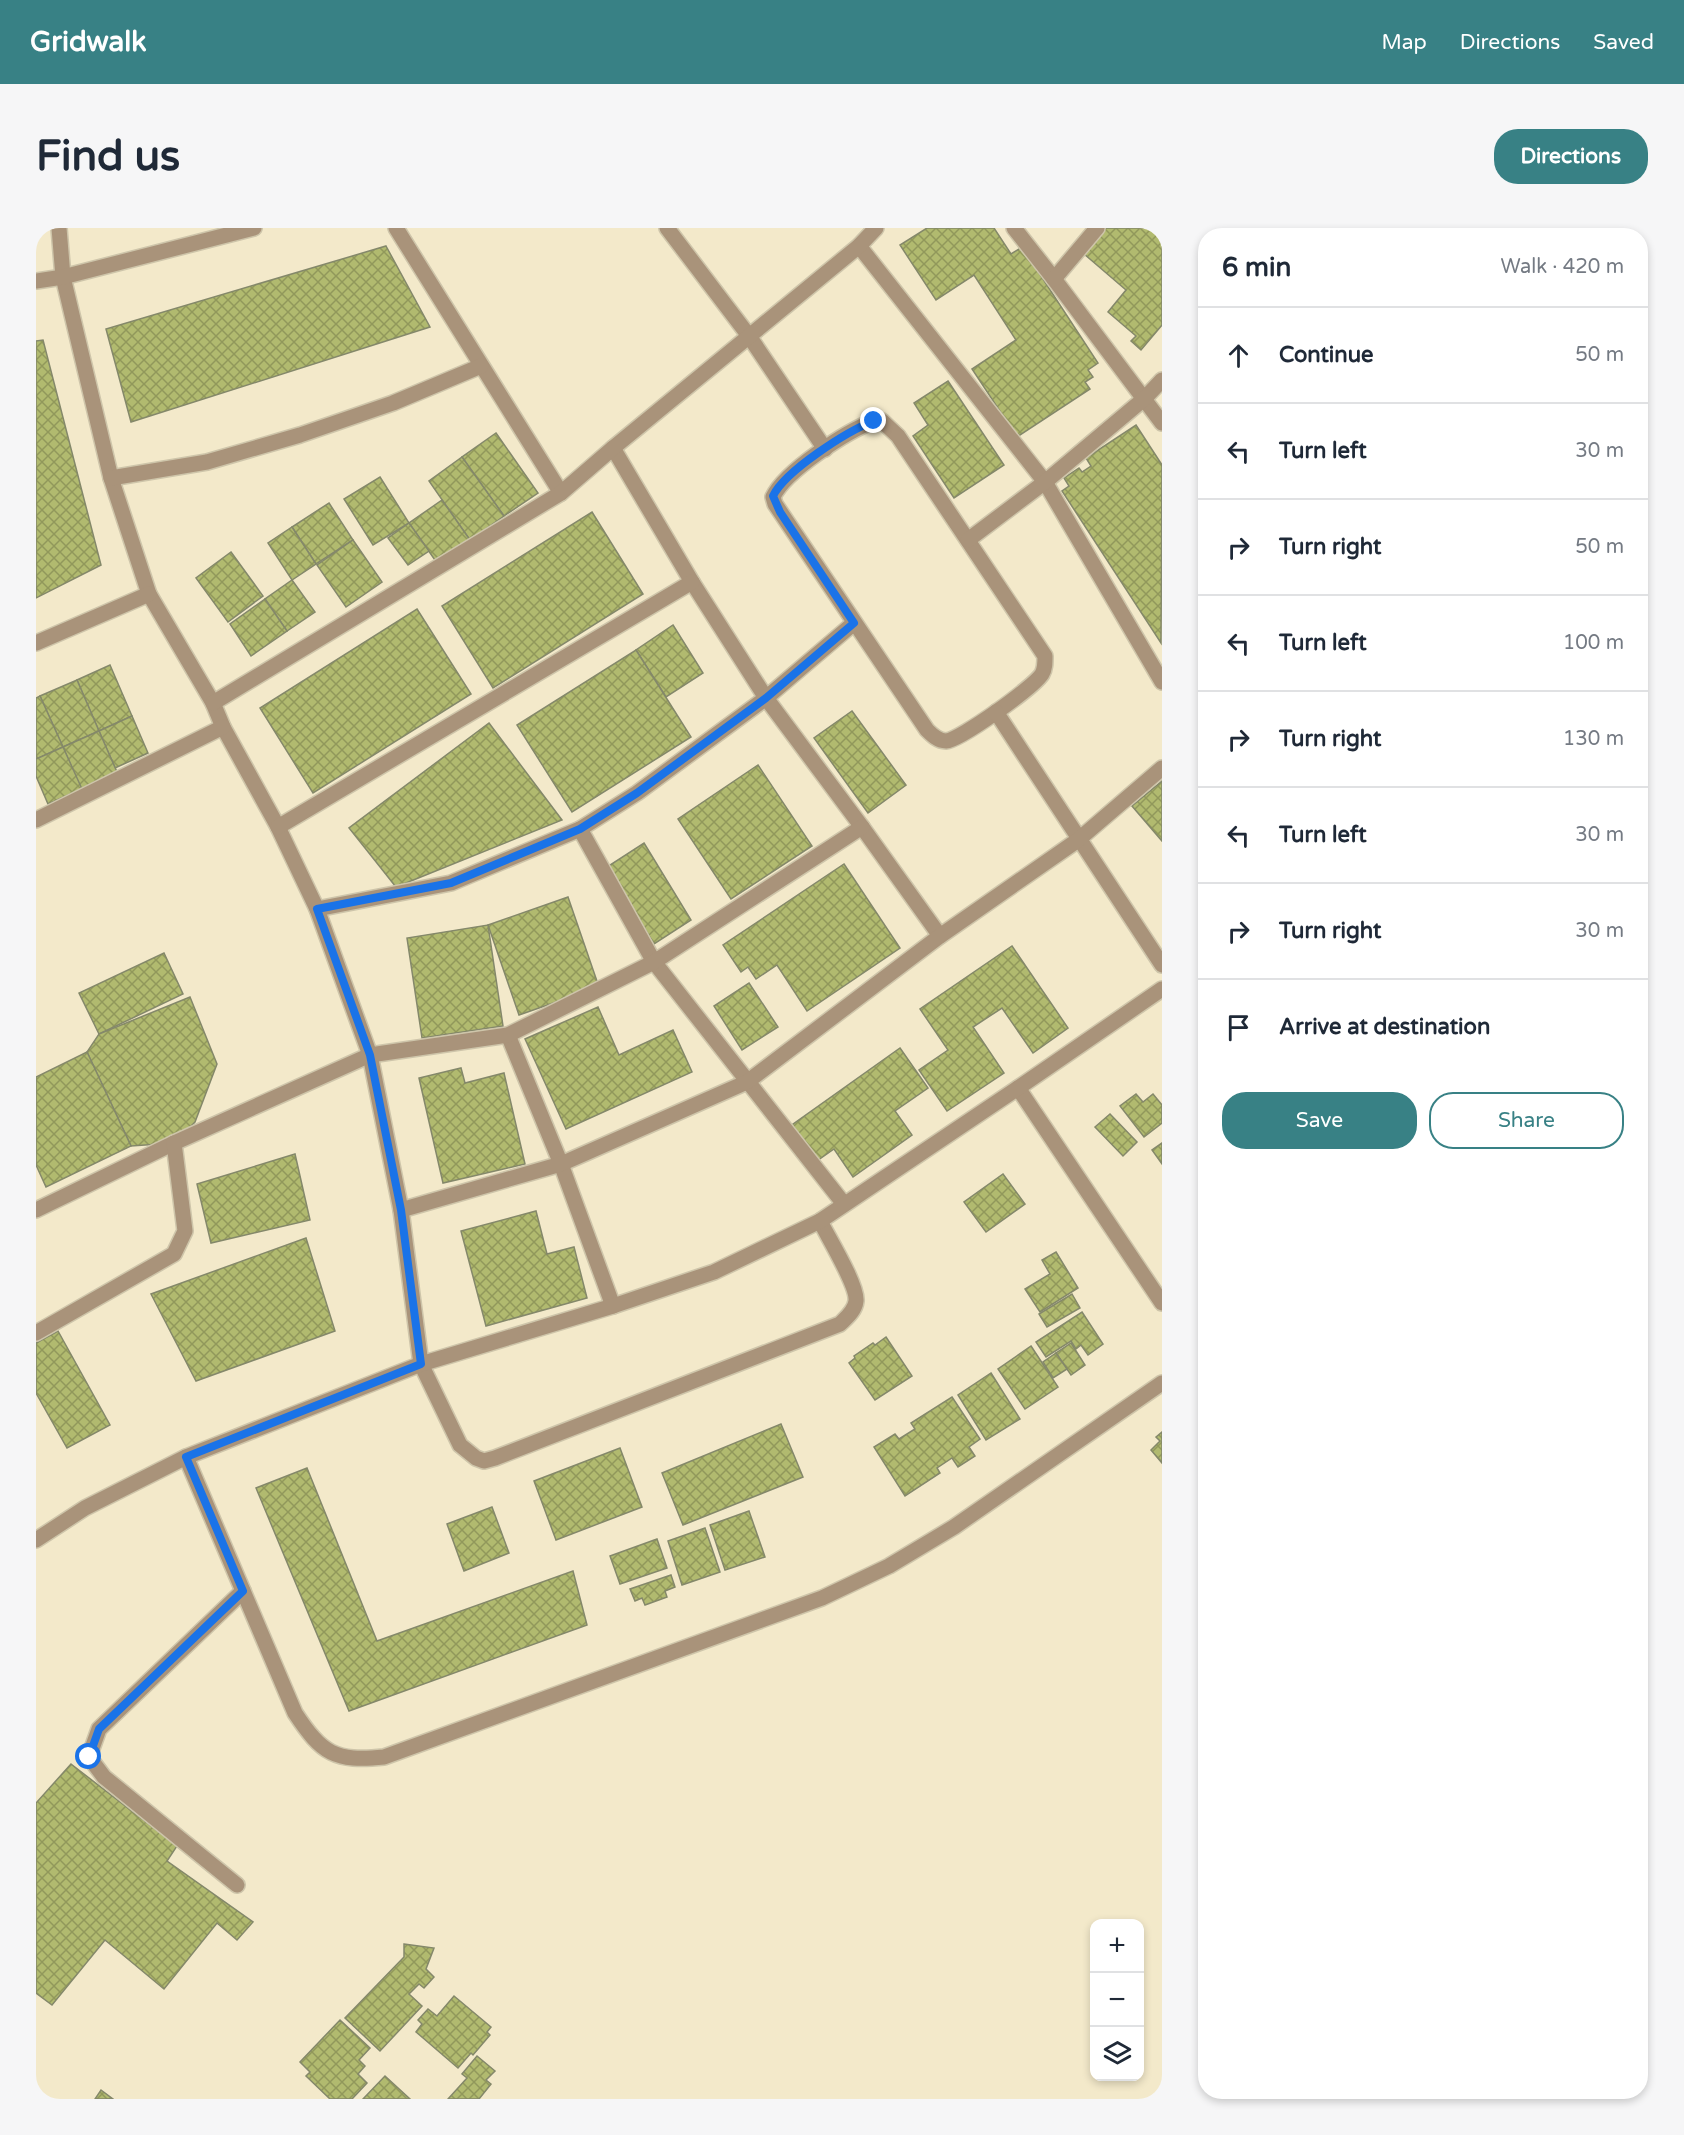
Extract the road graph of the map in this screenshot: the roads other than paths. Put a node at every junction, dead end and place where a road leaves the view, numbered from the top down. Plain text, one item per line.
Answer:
1 (59, 228) edge
2 (254, 228) edge
3 (396, 228) edge
4 (667, 228) edge
5 (876, 228) edge
6 (1014, 228) edge
7 (1097, 228) edge
8 (859, 246) junction
9 (63, 277) junction
10 (1054, 279) junction
11 (36, 281) edge
12 (749, 336) junction
13 (481, 366) junction
14 (1162, 380) edge
15 (1145, 398) junction
16 (1162, 423) edge
17 (612, 448) junction
18 (825, 449) junction
19 (111, 478) junction
20 (1045, 482) junction
21 (561, 493) junction
22 (968, 540) junction
23 (692, 582) junction
24 (149, 594) junction
25 (854, 623) junction
26 (36, 643) edge
27 (1162, 682) edge
28 (766, 698) junction
29 (213, 704) junction
30 (996, 712) junction
31 (223, 727) junction
32 (1162, 768) edge
33 (36, 820) edge
34 (278, 827) junction
35 (862, 827) junction
36 (580, 829) junction
37 (1078, 840) junction
38 (317, 909) junction
39 (940, 936) junction
40 (654, 962) junction
41 (1162, 965) edge
42 (1162, 988) edge
43 (508, 1035) junction
44 (370, 1055) junction
45 (747, 1082) junction
46 (1018, 1088) junction
47 (174, 1143) junction
48 (561, 1164) junction
49 (844, 1204) junction
50 (36, 1210) edge
51 (401, 1210) junction
52 (820, 1221) junction
53 (1162, 1304) edge
54 (613, 1305) junction
55 (36, 1333) edge
56 (421, 1364) junction
57 (1162, 1383) edge
58 (186, 1457) junction
59 (36, 1540) edge
60 (243, 1591) junction
61 (237, 1885) dead end

1 - 9 street
2 - 9 street
3 - 13 street
4 - 12 street
5 - 8 street
6 - 10 street
7 - 10 street
8 - 12 street
8 - 20 street
9 - 11 street
9 - 19 street
10 - 15 street
12 - 17 street
12 - 18 street
13 - 19 street
13 - 21 street
14 - 15 street
15 - 16 street
15 - 20 street
17 - 21 street
17 - 23 street
18 - 22 street
18 - 25 street
19 - 24 street
20 - 22 street
20 - 27 street
21 - 29 street
22 - 30 street
23 - 28 street
23 - 34 street
24 - 26 street
24 - 29 street
25 - 28 street
25 - 30 street
28 - 35 street
28 - 36 street
29 - 31 street
30 - 37 street
31 - 33 street
31 - 34 street
32 - 37 street
34 - 38 street
35 - 39 street
35 - 40 street
36 - 38 street
36 - 40 street
37 - 39 street
37 - 41 street
38 - 44 street
39 - 45 street
40 - 43 street
40 - 45 street
42 - 46 street
43 - 44 street
43 - 48 street
44 - 47 street
44 - 51 street
45 - 48 street
45 - 49 street
46 - 49 street
46 - 53 street
47 - 50 street
47 - 55 street
48 - 51 street
48 - 54 street
49 - 52 street
51 - 56 street
52 - 54 street
52 - 56 street
54 - 56 street
56 - 58 street
57 - 60 street
58 - 59 street
58 - 60 street
60 - 61 street

